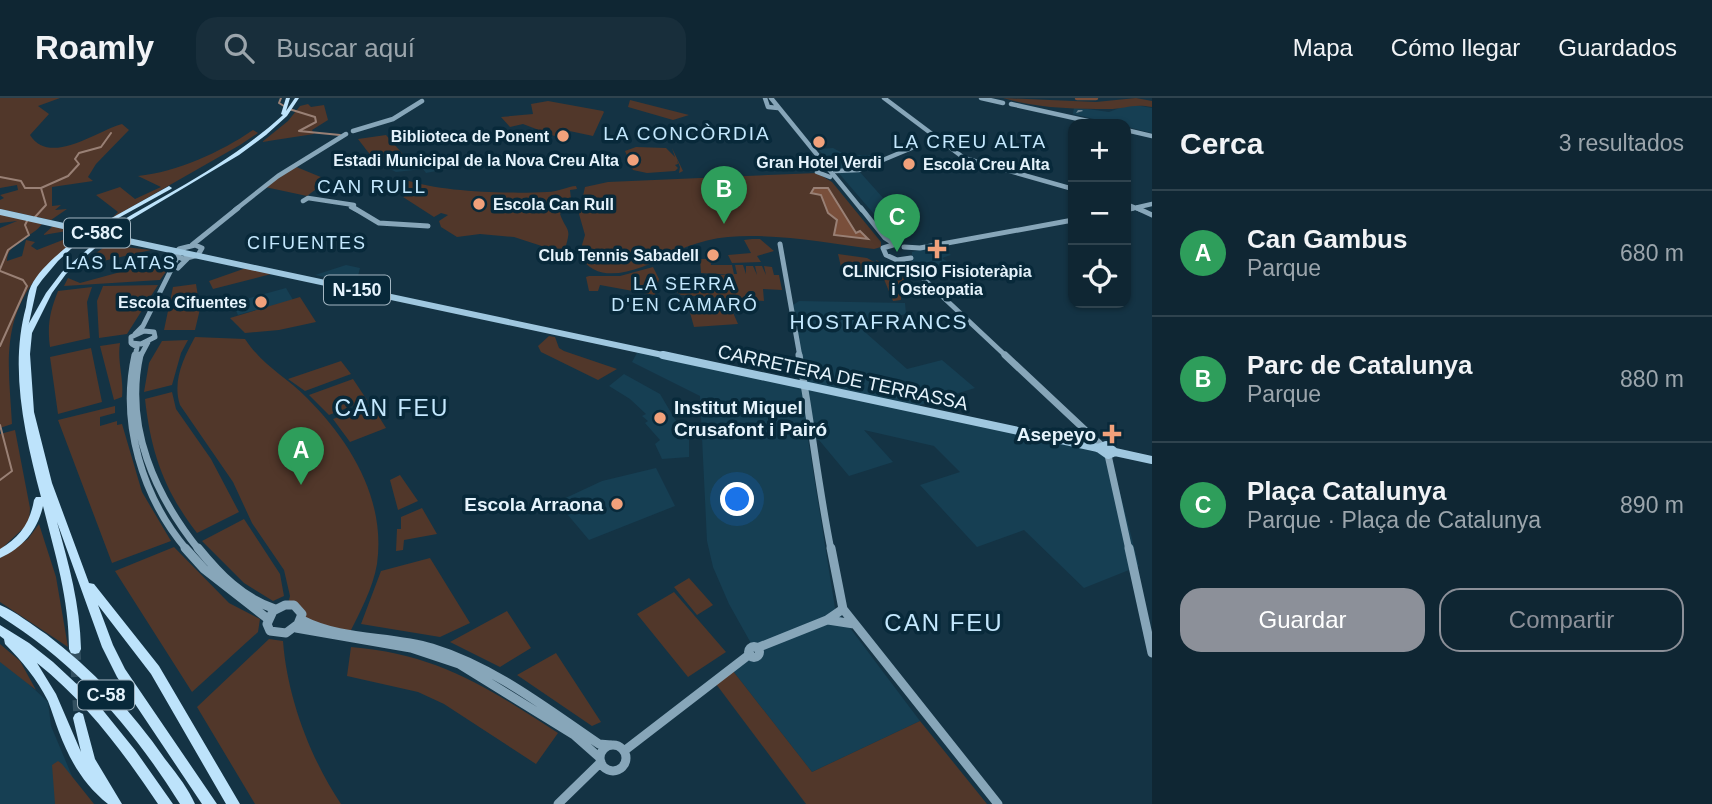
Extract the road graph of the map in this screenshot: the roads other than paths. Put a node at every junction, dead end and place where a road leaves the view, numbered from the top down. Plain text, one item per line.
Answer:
1 (295, 98) edge
2 (758, 98) edge
3 (884, 98) edge
4 (983, 98) edge
5 (429, 99) edge
6 (764, 99) edge
7 (772, 99) edge
8 (419, 101) edge
9 (1003, 103) dead end
10 (1011, 105) dead end
11 (770, 107) junction
12 (778, 108) junction
13 (286, 114) junction
14 (1076, 119) edge
15 (1131, 131) edge
16 (1131, 131) edge
17 (1152, 136) edge
18 (914, 147) dead end
19 (823, 167) junction
20 (831, 175) junction
21 (187, 181) junction
22 (1068, 188) edge
23 (305, 199) dead end
24 (1152, 204) edge
25 (1131, 206) edge
26 (1134, 208) junction
27 (1131, 209) edge
28 (0, 212) edge
29 (1152, 215) edge
30 (1068, 221) edge
31 (104, 225) junction
32 (68, 226) junction
33 (428, 226) dead end
34 (94, 227) junction
35 (119, 230) junction
36 (82, 236) junction
37 (101, 241) junction
38 (780, 244) dead end
39 (196, 245) junction
40 (896, 245) junction
41 (884, 247) junction
42 (904, 247) junction
43 (920, 248) junction
44 (177, 251) junction
45 (199, 254) junction
46 (911, 256) junction
47 (187, 259) junction
48 (897, 260) junction
49 (28, 305) junction
50 (537, 328) junction
51 (550, 328) junction
52 (152, 331) junction
53 (27, 333) junction
54 (135, 334) junction
55 (581, 337) junction
56 (148, 342) junction
57 (132, 344) junction
58 (802, 384) junction
59 (1106, 449) junction
60 (1152, 460) edge
61 (39, 498) junction
62 (0, 554) edge
63 (80, 569) junction
64 (275, 609) junction
65 (0, 610) edge
66 (843, 610) junction
67 (268, 619) junction
68 (827, 620) junction
69 (299, 624) junction
70 (854, 624) junction
71 (0, 631) edge
72 (75, 649) tunnel mouth
73 (1152, 653) edge
74 (79, 718) tunnel mouth
75 (611, 745) junction
76 (624, 751) junction
77 (601, 760) junction
78 (612, 771) junction
79 (112, 800) edge
80 (166, 804) edge
81 (188, 804) edge
82 (210, 804) edge
83 (233, 804) edge
84 (558, 804) edge
85 (564, 804) edge
86 (998, 804) edge

1 - 13 highway, C-58C
1 - 13 highway
2 - 6 street
3 - 22 street
4 - 9 street
5 - 8 street
6 - 7 street
6 - 11 street
7 - 12 street
8 - 39 street
10 - 14 street
11 - 12 street
11 - 19 street
12 - 19 street
13 - 21 highway, C-58C
15 - 17 street
16 - 17 street
18 - 20 street
19 - 20 street
19 - 20 street
20 - 40 street
20 - 41 street
21 - 31 highway
21 - 35 highway
21 - 49 highway, C-58C
21 - 53 highway, C-58C
23 - 33 street
24 - 26 street
25 - 26 street
26 - 27 street
26 - 29 street
28 - 32 main road, N-150
30 - 43 street
31 - 34 main road, N-150
31 - 35 main road, N-150, bridge
32 - 34 main road, N-150
32 - 36 main road, N-150
34 - 36 main road, N-150
35 - 37 main road
35 - 44 main road, CARRETERA DE TERRASSA / N-150
36 - 37 main road, N-150, bridge
36 - 49 highway
37 - 44 main road, CARRETERA DE TERRASSA / N-150
37 - 53 highway
38 - 58 street
39 - 44 street
39 - 45 street
40 - 41 street
40 - 42 street
41 - 48 street
42 - 43 street
42 - 46 street
43 - 46 street
44 - 45 main road, CARRETERA DE TERRASSA / N-150
44 - 47 street
44 - 54 street
45 - 47 street
45 - 50 main road, CARRETERA DE TERRASSA / N-150
45 - 51 main road, CARRETERA DE TERRASSA / N-150
46 - 48 street
46 - 59 street
47 - 52 street
48 - 59 street
49 - 61 highway, C-58C
50 - 51 main road
50 - 55 main road, CARRETERA DE TERRASSA / N-150
51 - 55 main road, CARRETERA DE TERRASSA / N-150
52 - 54 street
52 - 56 street
53 - 63 highway, C-58C
54 - 57 street
55 - 58 main road, CARRETERA DE TERRASSA / N-150
56 - 57 street
56 - 64 street
57 - 67 street
58 - 59 main road, CARRETERA DE TERRASSA / N-150
58 - 66 street
59 - 60 main road, CARRETERA DE TERRASSA / N-150
59 - 73 street
61 - 62 highway
61 - 72 highway, C-58C
63 - 82 highway, C-58C
63 - 83 highway
64 - 67 street
64 - 69 street
65 - 81 highway, C-58
66 - 68 street
66 - 70 street
67 - 69 street
68 - 70 street
68 - 76 street
69 - 75 street
69 - 77 street
70 - 86 street
71 - 79 highway
71 - 80 highway, C-58
74 - 79 highway
75 - 76 street
75 - 77 street
76 - 78 street
77 - 78 street
77 - 84 street
78 - 85 street

